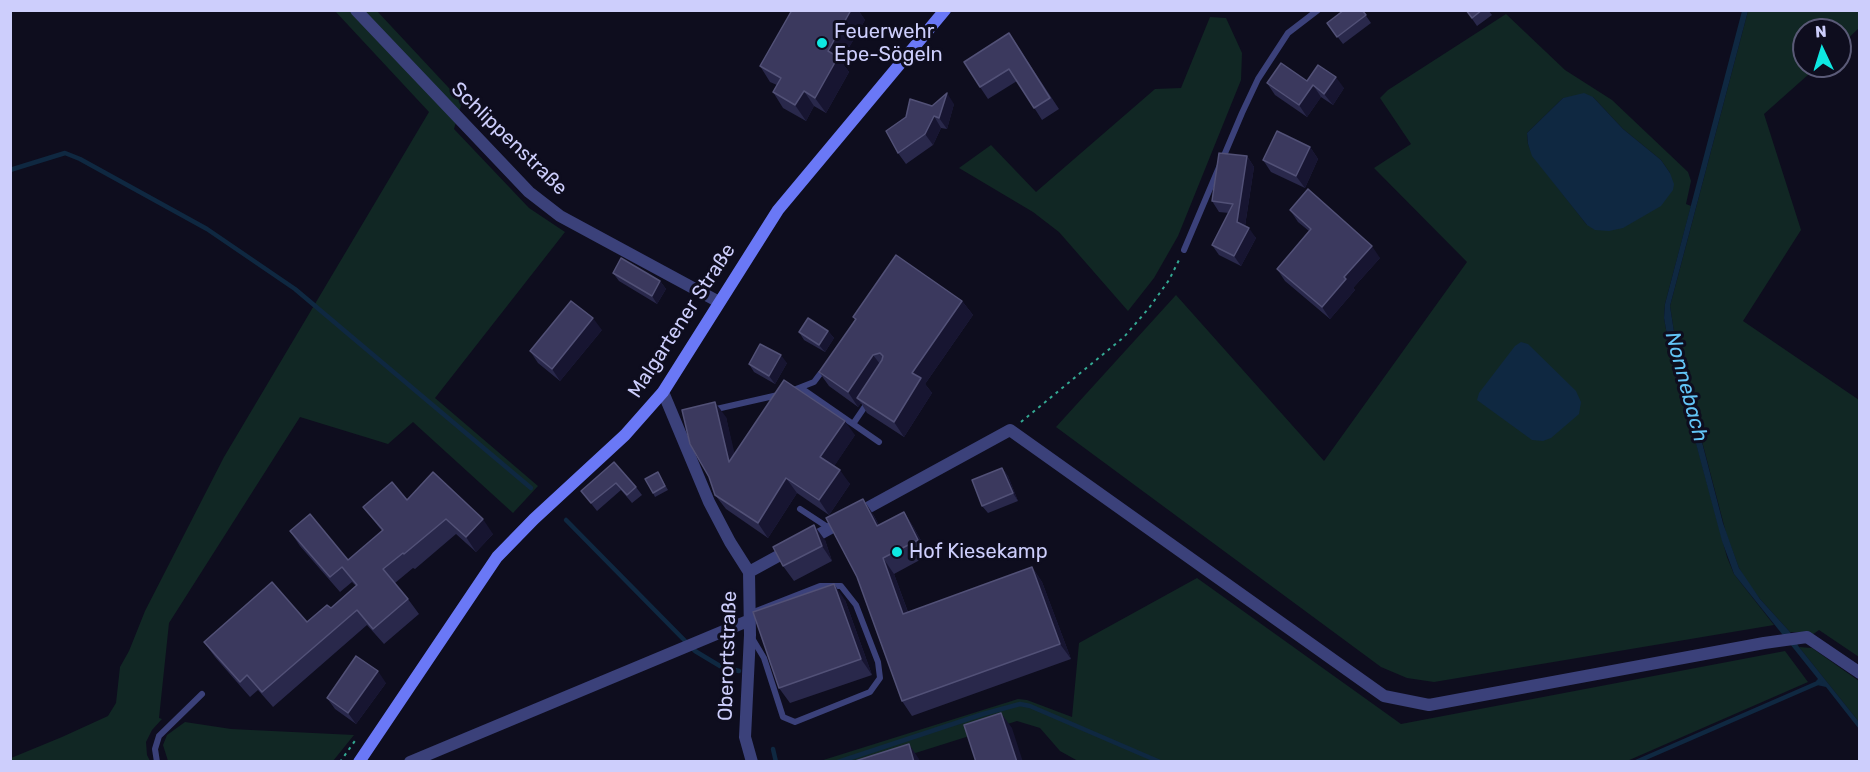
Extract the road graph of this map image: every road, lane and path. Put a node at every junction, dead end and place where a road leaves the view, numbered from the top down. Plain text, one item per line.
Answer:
1 (356, 10) edge
2 (945, 10) edge
3 (1318, 10) edge
4 (1184, 250) joint
5 (719, 302) junction
6 (820, 374) edge
7 (801, 388) junction
8 (663, 392) junction
9 (870, 398) edge
10 (707, 411) edge
11 (853, 424) junction
12 (1011, 430) junction
13 (879, 442) dead end
14 (800, 509) dead end
15 (830, 528) junction
16 (749, 572) junction
17 (750, 617) junction
18 (750, 635) junction
19 (1860, 673) edge
20 (201, 694) dead end
21 (359, 736) dead end
22 (157, 762) edge
23 (340, 762) edge
24 (359, 762) edge
25 (410, 762) edge
26 (752, 762) edge

1 - 5 street, Schlippenstraße
2 - 5 street, Malgartener Straße
3 - 4 lane
4 - 12 path
5 - 8 street, Malgartener Straße
6 - 7 lane
7 - 10 lane
7 - 11 lane
8 - 16 street, Oberortstraße
8 - 24 street, Malgartener Straße
9 - 11 lane
11 - 13 lane
12 - 15 street
12 - 19 street
14 - 15 lane
15 - 16 street
16 - 17 street, Oberortstraße
17 - 18 street, Oberortstraße
17 - 18 lane
17 - 25 street
18 - 26 street, Oberortstraße
20 - 22 lane
21 - 23 path

